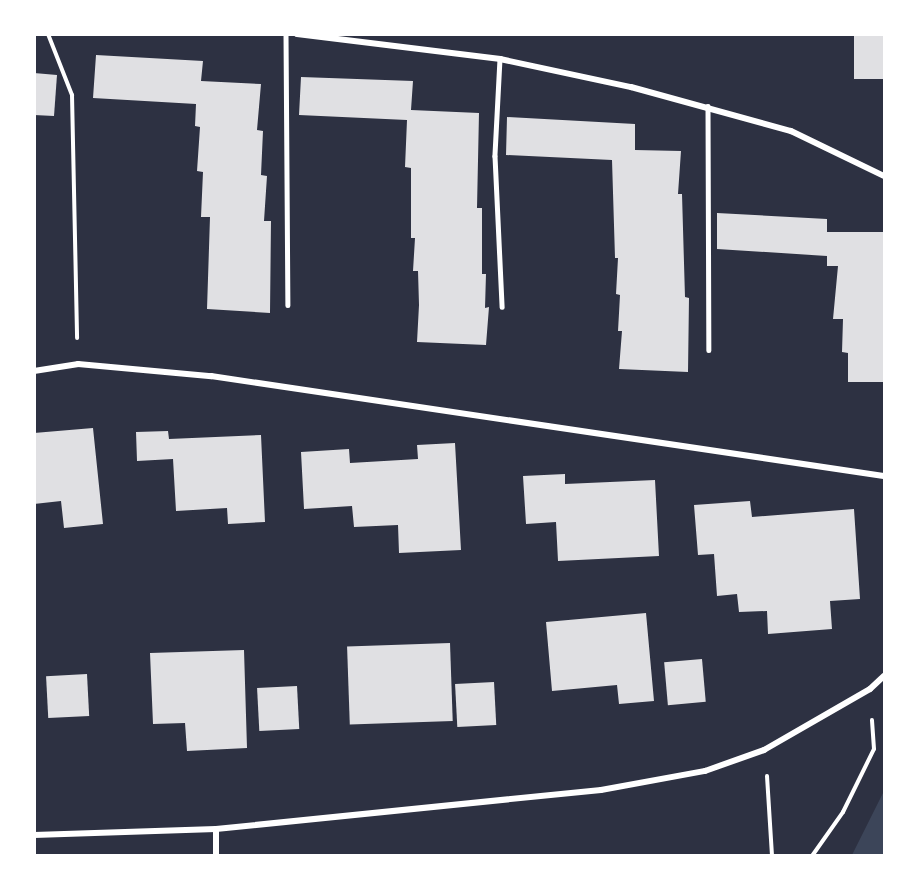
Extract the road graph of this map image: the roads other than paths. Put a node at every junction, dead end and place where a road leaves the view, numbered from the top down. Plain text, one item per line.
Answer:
1 (286, 34) edge
2 (297, 34) edge
3 (500, 59) junction
4 (708, 106) junction
5 (885, 176) edge
6 (288, 305) dead end
7 (502, 307) dead end
8 (709, 350) dead end
9 (34, 371) edge
10 (885, 476) edge
11 (885, 676) edge
12 (216, 829) junction
13 (34, 835) edge
14 (216, 855) edge

1 - 6 lane
2 - 3 street
3 - 4 street
3 - 7 lane
4 - 5 street
4 - 8 lane
9 - 10 street
11 - 12 street
12 - 13 street
12 - 14 street

